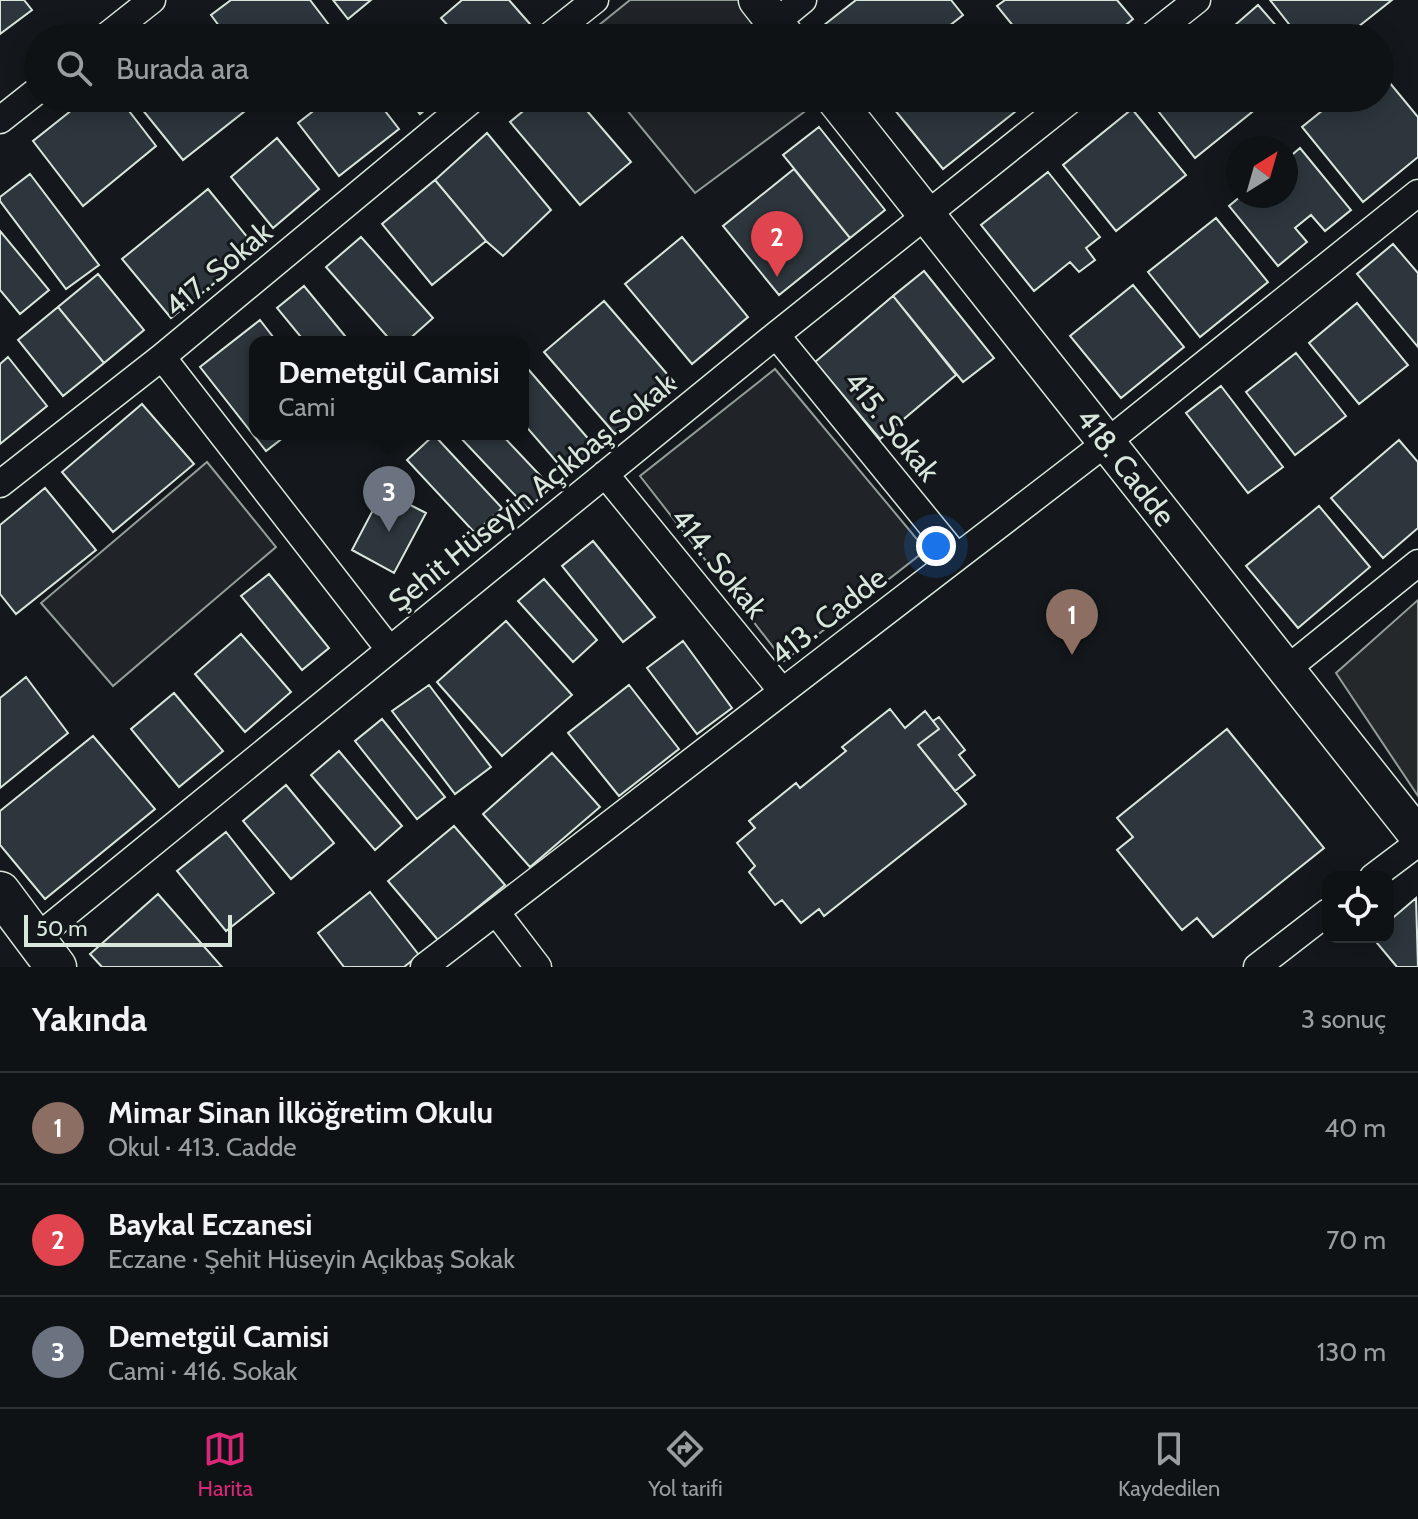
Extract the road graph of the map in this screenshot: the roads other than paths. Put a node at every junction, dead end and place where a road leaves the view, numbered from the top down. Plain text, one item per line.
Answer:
1 (152, 0) edge
2 (595, 0) edge
3 (803, 0) edge
4 (1197, 0) edge
5 (773, 20) edge
6 (122, 24) edge
7 (565, 24) edge
8 (1167, 24) edge
9 (24, 101) edge
10 (457, 112) edge
11 (845, 112) edge
12 (1055, 112) edge
13 (0, 120) edge
14 (1418, 193) edge
15 (926, 214) junction
16 (776, 335) junction
17 (162, 357) junction
18 (1107, 442) junction
19 (605, 474) junction
20 (0, 484) edge
21 (957, 557) junction
22 (1418, 563) edge
23 (389, 649) junction
24 (1287, 669) junction
25 (782, 691) junction
26 (1418, 836) edge
27 (1418, 843) edge
28 (1381, 871) edge
29 (0, 892) edge
30 (496, 912) junction
31 (1322, 917) edge
32 (45, 953) edge
33 (424, 967) edge
34 (538, 967) edge
35 (1257, 967) edge

1 - 6 street
2 - 7 street
3 - 5 street
4 - 8 street
9 - 13 street
10 - 17 street, 417. Sokak
11 - 15 street, 418. Cadde
12 - 15 street, Şehit Hüseyin Açıkbaş Sokak
14 - 18 street, 413. Cadde
15 - 16 street, Şehit Hüseyin Açıkbaş Sokak
15 - 18 street, 418. Cadde
16 - 19 street, Şehit Hüseyin Açıkbaş Sokak
16 - 21 street, 415. Sokak
17 - 20 street, 417. Sokak
17 - 23 street
18 - 21 street, 413. Cadde
18 - 24 street, 418. Cadde
19 - 23 street, Şehit Hüseyin Açıkbaş Sokak
19 - 25 street, 414. Sokak
21 - 25 street, 413. Cadde
22 - 24 street
23 - 32 street, Şehit Hüseyin Açıkbaş Sokak
24 - 26 street, 418. Cadde
25 - 30 street, 413. Cadde
27 - 28 street
29 - 32 main road
30 - 33 street, 413. Cadde
30 - 34 street
31 - 35 street

